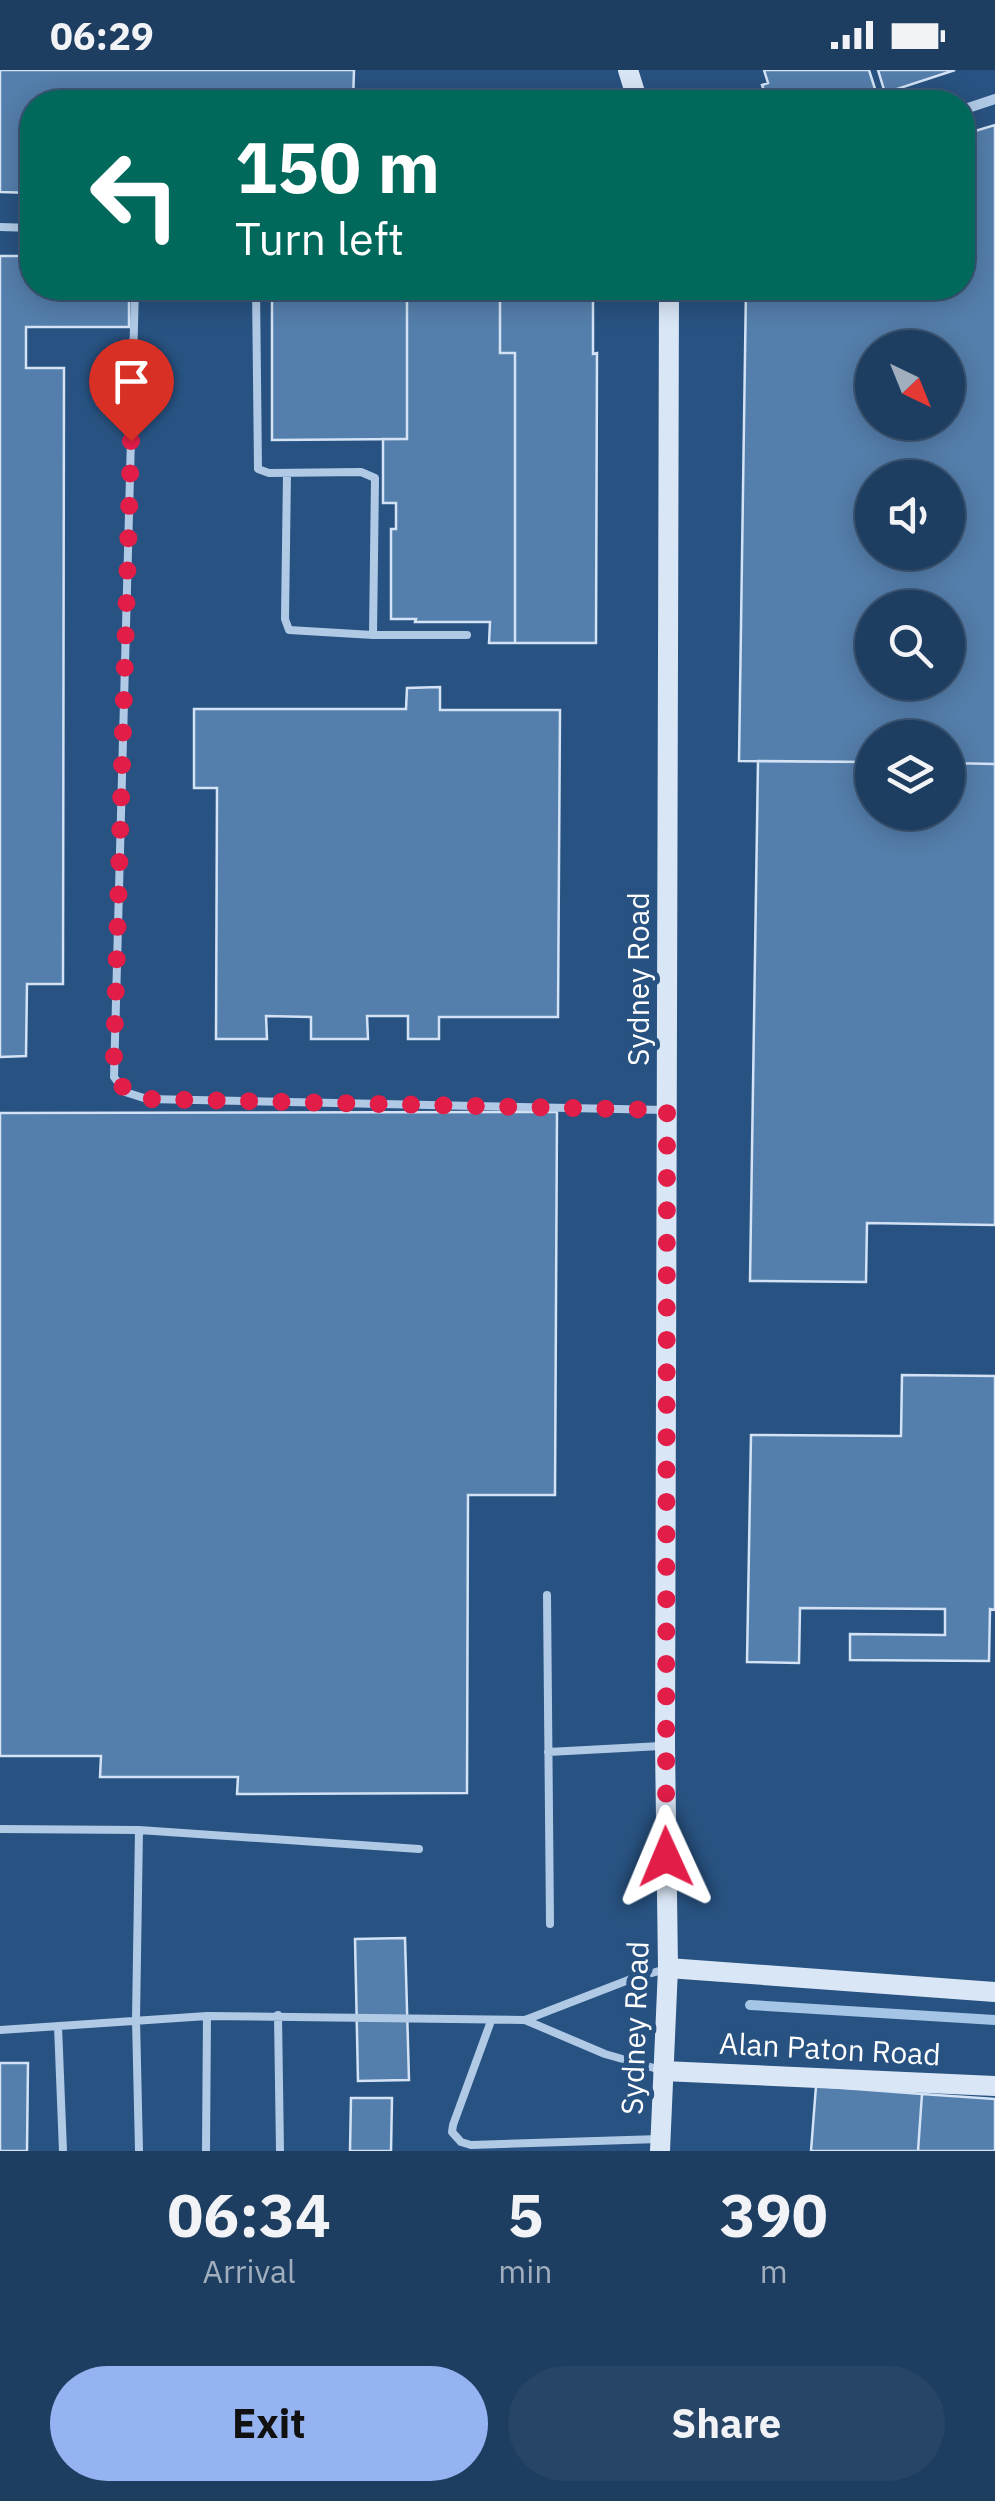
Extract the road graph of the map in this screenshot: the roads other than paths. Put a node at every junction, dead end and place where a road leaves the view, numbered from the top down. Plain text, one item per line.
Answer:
1 (135, 300) edge
2 (256, 300) edge
3 (669, 300) edge
4 (288, 473) junction
5 (468, 634) dead end
6 (372, 635) junction
7 (667, 1110) junction
8 (547, 1595) dead end
9 (665, 1746) junction
10 (548, 1752) junction
11 (0, 1829) edge
12 (139, 1830) junction
13 (419, 1850) dead end
14 (550, 1924) dead end
15 (668, 1968) junction
16 (995, 1992) edge
17 (278, 2015) junction
18 (207, 2016) junction
19 (136, 2019) junction
20 (524, 2020) junction
21 (491, 2021) junction
22 (58, 2026) junction
23 (0, 2030) edge
24 (663, 2070) junction
25 (995, 2086) edge
26 (660, 2145) edge
27 (63, 2151) edge
28 (138, 2151) edge
29 (206, 2151) edge
30 (280, 2151) edge

1 - 7 lane
2 - 4 lane
3 - 7 main road, Sydney Road
4 - 6 lane
4 - 6 lane
5 - 6 lane
7 - 9 main road, Sydney Road
8 - 10 lane
9 - 10 lane
9 - 15 main road, Sydney Road
10 - 14 lane
11 - 12 lane
12 - 13 lane
12 - 19 lane
15 - 16 main road
15 - 20 lane
15 - 24 main road, Sydney Road
17 - 18 lane
17 - 21 lane
17 - 30 lane
18 - 19 lane
18 - 29 lane
19 - 22 lane
19 - 28 lane
20 - 21 lane
20 - 24 lane
21 - 26 lane
22 - 23 lane
22 - 27 lane
24 - 25 main road, Alan Paton Road
24 - 26 main road, Sydney Road

